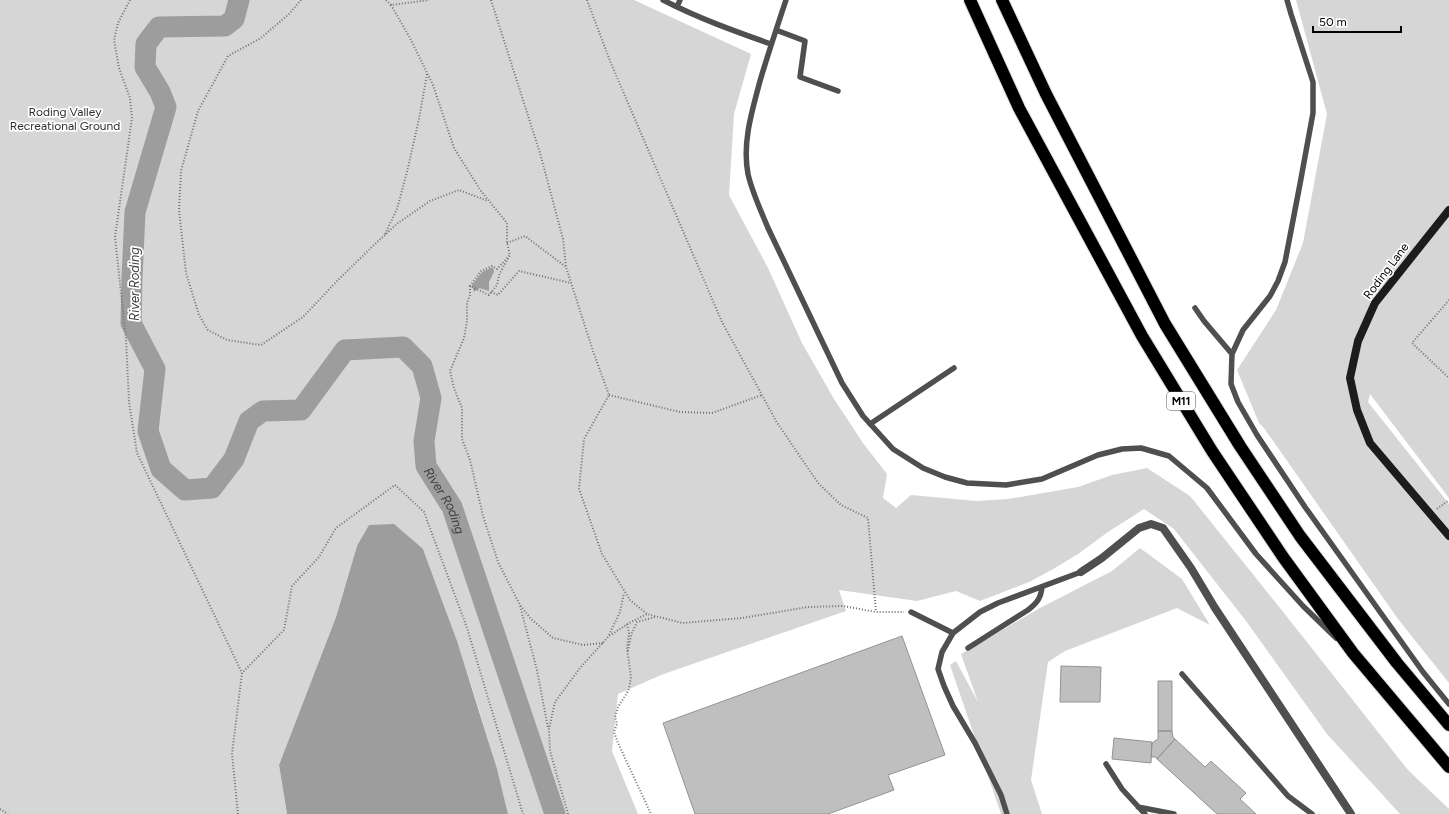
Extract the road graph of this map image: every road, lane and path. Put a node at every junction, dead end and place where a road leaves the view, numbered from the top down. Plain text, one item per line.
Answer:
1 (130, 0) edge
2 (301, 0) edge
3 (386, 0) edge
4 (429, 0) edge
5 (491, 0) edge
6 (587, 0) edge
7 (663, 0) edge
8 (680, 0) edge
9 (786, 0) edge
10 (970, 0) edge
11 (1002, 0) edge
12 (1287, 0) edge
13 (391, 5) junction
14 (677, 7) junction
15 (776, 30) junction
16 (771, 44) junction
17 (427, 73) junction
18 (838, 90) dead end
19 (488, 200) junction
20 (1449, 210) edge
21 (385, 235) junction
22 (507, 243) junction
23 (510, 255) junction
24 (566, 267) junction
25 (571, 283) junction
26 (470, 286) junction
27 (491, 292) junction
28 (1449, 300) edge
29 (1195, 308) dead end
30 (1232, 354) junction
31 (954, 368) dead end
32 (1449, 378) edge
33 (609, 395) junction
34 (762, 395) junction
35 (870, 424) junction
36 (1449, 500) edge
37 (1430, 514) junction
38 (1449, 536) edge
39 (1080, 572) joint
40 (1042, 587) junction
41 (625, 592) junction
42 (520, 605) junction
43 (876, 612) junction
44 (911, 612) joint
45 (648, 614) junction
46 (656, 616) junction
47 (627, 624) junction
48 (953, 632) junction
49 (608, 636) junction
50 (603, 642) junction
51 (968, 648) dead end
52 (628, 652) junction
53 (1353, 653) junction
54 (242, 673) junction
55 (1182, 674) dead end
56 (1449, 704) edge
57 (1449, 725) edge
58 (549, 729) junction
59 (1106, 764) dead end
60 (1449, 767) edge
61 (1138, 807) junction
62 (0, 809) edge
63 (8, 814) edge
64 (238, 814) edge
65 (523, 814) edge
66 (568, 814) edge
67 (651, 814) edge
68 (1007, 814) edge
69 (1145, 814) edge
70 (1174, 814) edge
71 (1312, 814) edge
72 (1352, 814) edge

1 - 54 path
2 - 21 path
3 - 13 path
4 - 13 path
5 - 24 path
6 - 34 path
7 - 14 lane
8 - 14 lane
9 - 15 lane
10 - 53 highway, M11
11 - 57 highway, M11
12 - 30 lane
13 - 17 path
14 - 16 lane
15 - 16 lane
15 - 18 lane
16 - 35 lane
17 - 19 path
17 - 21 path
19 - 21 path
19 - 22 path
20 - 37 street, Roding Lane
22 - 23 path
22 - 24 path
23 - 26 path
23 - 27 path
24 - 25 path
25 - 27 path
25 - 33 path
26 - 27 path
26 - 42 path
28 - 32 path
29 - 30 lane
30 - 56 lane
31 - 35 lane
33 - 34 path
33 - 41 path
34 - 43 path
35 - 53 lane
36 - 37 path
37 - 38 street, Roding Lane
39 - 40 lane
39 - 72 street
40 - 48 lane
40 - 51 lane
41 - 45 path
41 - 49 path
42 - 50 path
42 - 58 path
43 - 44 path
43 - 46 path
44 - 48 lane
45 - 46 path
45 - 47 path
46 - 52 path
47 - 49 path
47 - 52 path
48 - 68 lane
49 - 50 path
50 - 58 path
52 - 67 path
53 - 60 highway, M11
54 - 64 path
54 - 65 path
55 - 71 lane
58 - 66 path
59 - 61 lane
61 - 69 lane
61 - 70 lane
62 - 63 path

